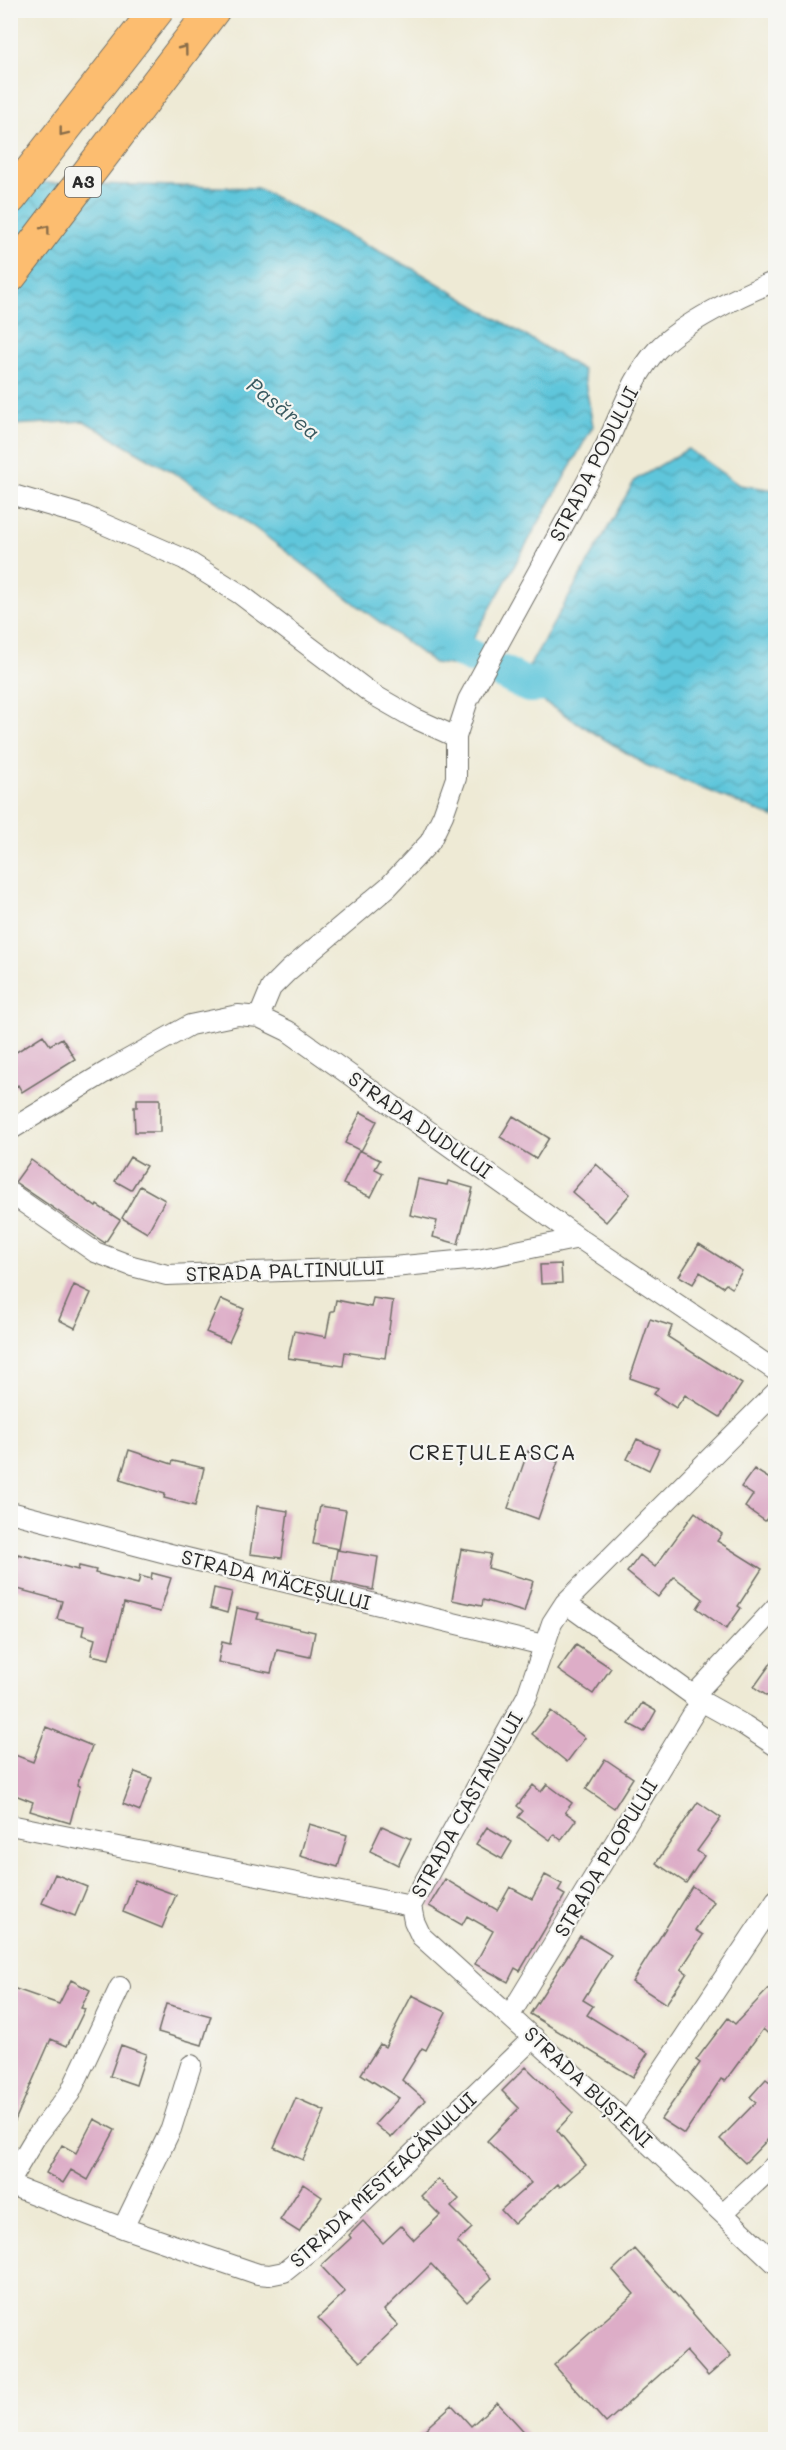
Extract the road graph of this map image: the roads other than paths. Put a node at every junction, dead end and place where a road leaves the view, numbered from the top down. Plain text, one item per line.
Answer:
1 (157, 10) edge
2 (213, 10) edge
3 (10, 198) edge
4 (10, 276) edge
5 (776, 281) edge
6 (10, 494) edge
7 (456, 737) junction
8 (259, 1017) junction
9 (10, 1130) edge
10 (10, 1193) edge
11 (579, 1238) junction
12 (776, 1371) edge
13 (776, 1392) edge
14 (10, 1512) edge
15 (565, 1603) junction
16 (776, 1606) edge
17 (543, 1645) junction
18 (697, 1698) junction
19 (776, 1746) edge
20 (10, 1825) edge
21 (776, 1900) edge
22 (411, 1906) junction
23 (120, 1987) dead end
24 (510, 2015) junction
25 (534, 2037) junction
26 (191, 2065) dead end
27 (627, 2123) junction
28 (776, 2164) edge
29 (10, 2180) edge
30 (10, 2185) edge
31 (723, 2213) junction
32 (123, 2228) junction
33 (776, 2264) edge

1 -> 3 highway, A3
4 -> 2 highway, A3
5 - 7 street, STRADA PODULUI
6 - 7 street
7 - 8 street
8 - 9 street, STRADA DUDULUI
8 - 11 street, STRADA DUDULUI
10 - 11 street, STRADA PALTINULUI
11 - 12 street, STRADA DUDULUI
13 - 15 street, STRADA CASTANULUI
14 - 17 street, STRADA MĂCEȘULUI
15 - 17 street, STRADA CASTANULUI
15 - 18 street
16 - 18 street, STRADA PLOPULUI
17 - 22 street, STRADA CASTANULUI
18 - 19 street
18 - 24 street, STRADA PLOPULUI
20 - 22 street, STRADA CASTANULUI
21 - 27 street
22 - 24 street, STRADA BUȘTENI
23 - 29 street
24 - 25 street, STRADA BUȘTENI
25 - 27 street, STRADA BUȘTENI
25 - 32 street, STRADA MESTEACĂNULUI
26 - 32 street
27 - 31 street, STRADA BUȘTENI
28 - 31 street
30 - 32 street, STRADA MESTEACĂNULUI
31 - 33 street, STRADA BUȘTENI

